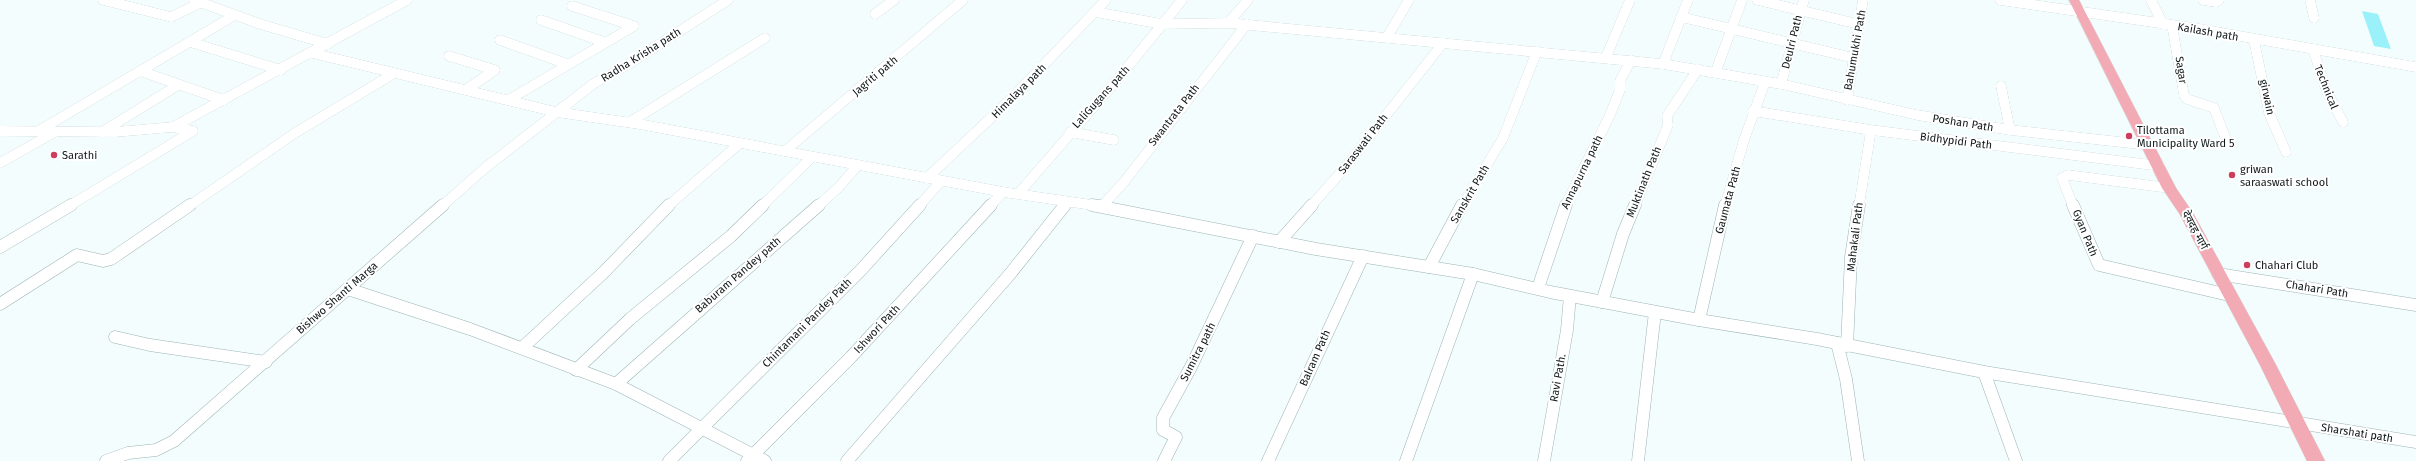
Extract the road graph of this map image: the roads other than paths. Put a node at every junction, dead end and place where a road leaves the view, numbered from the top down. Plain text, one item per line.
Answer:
1 (103, 0) edge
2 (407, 0) edge
3 (728, 0) edge
4 (894, 0) edge
5 (963, 0) edge
6 (1106, 0) edge
7 (1182, 0) edge
8 (1248, 0) edge
9 (1409, 0) edge
10 (1630, 0) edge
11 (1688, 0) edge
12 (1742, 0) edge
13 (1757, 0) edge
14 (1804, 0) edge
15 (1864, 0) edge
16 (2000, 0) edge
17 (2150, 0) edge
18 (2203, 0) edge
19 (2219, 0) edge
20 (2310, 0) edge
21 (197, 1) edge
22 (572, 6) dead end
23 (2077, 6) edge
24 (1800, 10) junction
25 (1095, 12) junction
26 (875, 14) dead end
27 (235, 15) junction
28 (1681, 17) junction
29 (2314, 18) dead end
30 (541, 20) dead end
31 (1228, 23) junction
32 (1162, 24) junction
33 (1247, 24) junction
34 (1858, 24) junction
35 (2168, 24) junction
36 (1730, 29) junction
37 (1387, 37) junction
38 (765, 38) dead end
39 (500, 40) dead end
40 (2254, 40) junction
41 (190, 42) junction
42 (604, 42) junction
43 (1443, 42) junction
44 (328, 44) junction
45 (1792, 44) junction
46 (2313, 50) junction
47 (1537, 51) junction
48 (312, 53) junction
49 (449, 56) dead end
50 (1606, 57) junction
51 (1854, 58) junction
52 (1631, 60) junction
53 (567, 64) junction
54 (1663, 64) junction
55 (2416, 67) edge
56 (1698, 69) junction
57 (281, 70) junction
58 (140, 71) junction
59 (1716, 71) junction
60 (393, 74) junction
61 (1765, 82) junction
62 (1781, 84) junction
63 (178, 85) junction
64 (2001, 86) dead end
65 (467, 88) junction
66 (510, 99) junction
67 (224, 100) junction
68 (1846, 100) junction
69 (1753, 111) junction
70 (556, 112) junction
71 (630, 122) junction
72 (2344, 122) dead end
73 (172, 128) junction
74 (40, 130) junction
75 (1871, 130) junction
76 (2010, 130) junction
77 (0, 131) edge
78 (55, 131) junction
79 (102, 132) junction
80 (1070, 132) junction
81 (1114, 140) dead end
82 (2227, 142) dead end
83 (740, 143) junction
84 (2148, 145) junction
85 (785, 151) junction
86 (2286, 152) dead end
87 (812, 157) junction
88 (0, 163) edge
89 (858, 165) junction
90 (2160, 166) junction
91 (927, 178) junction
92 (942, 181) junction
93 (2170, 188) junction
94 (1003, 192) junction
95 (1018, 194) junction
96 (1067, 202) junction
97 (1102, 206) junction
98 (1253, 236) junction
99 (1279, 242) junction
100 (0, 247) edge
101 (1363, 256) junction
102 (1429, 267) junction
103 (1473, 274) junction
104 (2218, 274) junction
105 (1538, 288) junction
106 (348, 289) junction
107 (2229, 295) junction
108 (1570, 296) junction
109 (1602, 302) junction
110 (0, 304) edge
111 (2416, 304) edge
112 (1655, 312) junction
113 (1699, 320) junction
114 (115, 337) dead end
115 (1842, 345) junction
116 (522, 348) junction
117 (266, 362) junction
118 (576, 370) junction
119 (1984, 372) junction
120 (616, 384) junction
121 (2297, 424) junction
122 (703, 428) junction
123 (2416, 442) edge
124 (749, 458) edge
125 (106, 461) edge
126 (669, 461) edge
127 (765, 461) edge
128 (847, 461) edge
129 (1164, 461) edge
130 (1268, 461) edge
131 (1406, 461) edge
132 (1544, 461) edge
133 (1638, 461) edge
134 (1858, 461) edge
135 (2016, 461) edge
136 (2316, 461) edge

1 - 21 street
2 - 44 street
3 - 70 street, Radha Krisha path
4 - 26 street
5 - 85 street, Jagriti path
6 - 25 street, Himalaya path
7 - 32 street, LaliGugans path
8 - 31 street
9 - 37 street
10 - 50 street
11 - 28 street
12 - 36 street
13 - 24 street
14 - 24 street, Deulri Path
15 - 34 street, Bahumukhi Path
16 - 23 street, Kailash path
17 - 35 street
18 - 19 street
20 - 29 street
21 - 27 street
22 - 42 street
23 - 35 street, Kailash path
23 - 84 main road, देवदह मार्ग
24 - 34 street
24 - 45 street, Deulri Path
25 - 32 street, Poshan Path
25 - 91 street, Himalaya path
27 - 41 street
27 - 44 street
28 - 36 street
28 - 54 street
30 - 42 street
31 - 32 street, Poshan Path
31 - 33 street, Poshan Path
32 - 80 street, LaliGugans path
33 - 37 street, Poshan Path
33 - 97 street, Swantrata Path
34 - 51 street, Bahumukhi Path
35 - 40 street, Kailash path
35 - 82 street, Sagar
36 - 45 street
36 - 59 street
37 - 43 street, Poshan Path
38 - 71 street
39 - 53 street
40 - 46 street, Kailash path
40 - 86 street, girwain
41 - 57 street
41 - 58 street
42 - 53 street
43 - 47 street, Poshan Path
43 - 99 street, Saraswati Path
44 - 48 street
45 - 51 street
45 - 62 street, Deulri Path
46 - 55 street, Kailash path
46 - 72 street, Technical
47 - 50 street, Poshan Path
47 - 102 street, Sanskrit Path
48 - 57 street
48 - 60 street, Sharshati path
49 - 65 street
50 - 52 street, Poshan Path
51 - 68 street, Bahumukhi Path
52 - 54 street, Poshan Path
52 - 105 street, Annapurna path
53 - 66 street
54 - 56 street, Poshan Path
56 - 59 street, Poshan Path
56 - 109 street, Muktinath Path
57 - 67 street
58 - 63 street
58 - 74 street
59 - 61 street, Poshan Path
60 - 65 street, Sharshati path
60 - 110 street
61 - 62 street, Poshan Path
61 - 69 street, Gaumata Path
62 - 68 street, Poshan Path
63 - 67 street
63 - 79 street
64 - 76 street
65 - 66 street, Sharshati path
66 - 70 street, Sharshati path
67 - 73 street
68 - 76 street, Poshan Path
69 - 75 street, Bidhypidi Path
69 - 113 street, Gaumata Path
70 - 71 street, Sharshati path
70 - 106 street, Bishwo Shanti Marga
71 - 83 street, Sharshati path
73 - 79 street
73 - 100 street
74 - 77 street
74 - 78 street
75 - 90 street, Bidhypidi Path
75 - 115 street, Mahakali Path
76 - 84 street, Poshan Path
78 - 79 street
78 - 88 street
80 - 81 street
80 - 95 street, LaliGugans path
83 - 85 street, Sharshati path
83 - 116 street
84 - 90 main road, देवदह मार्ग
85 - 87 street, Sharshati path
87 - 89 street, Sharshati path
87 - 118 street
89 - 91 street, Sharshati path
89 - 120 street, Baburam Pandey path
90 - 93 main road, देवदह मार्ग
91 - 92 street, Sharshati path
92 - 94 street, Sharshati path
92 - 122 street, Chintamani Pandey Path
93 - 104 main road, देवदह मार्ग
93 - 107 street, Gyan Path
94 - 95 street, Sharshati path
94 - 124 street, Ishwori Path
95 - 96 street, Sharshati path
96 - 97 street, Sharshati path
96 - 128 street
97 - 98 street, Sharshati path
98 - 99 street, Sharshati path
98 - 129 street, Sumitra path
99 - 101 street, Sharshati path
101 - 102 street, Sharshati path
101 - 130 street, Balram Path
102 - 103 street, Sharshati path
103 - 105 street, Sharshati path
103 - 131 street
104 - 107 main road, देवदह मार्ग
104 - 111 street, Chahari Path
105 - 108 street, Sharshati path
106 - 116 street
106 - 117 street, Bishwo Shanti Marga
107 - 121 main road, देवदह मार्ग
108 - 109 street, Sharshati path
108 - 132 street, Ravi Path.
109 - 112 street, Sharshati path
112 - 113 street, Sharshati path
112 - 133 street
113 - 115 street, Sharshati path
114 - 117 street
115 - 119 street, Sharshati path
115 - 134 street, Mahakali Path
116 - 118 street
117 - 125 street, Bishwo Shanti Marga
118 - 120 street
119 - 121 street, Sharshati path
119 - 135 street
120 - 122 street
121 - 123 street, Sharshati path
121 - 136 main road, देवदह मार्ग
122 - 124 street
122 - 126 street, Chintamani Pandey Path
124 - 127 street

